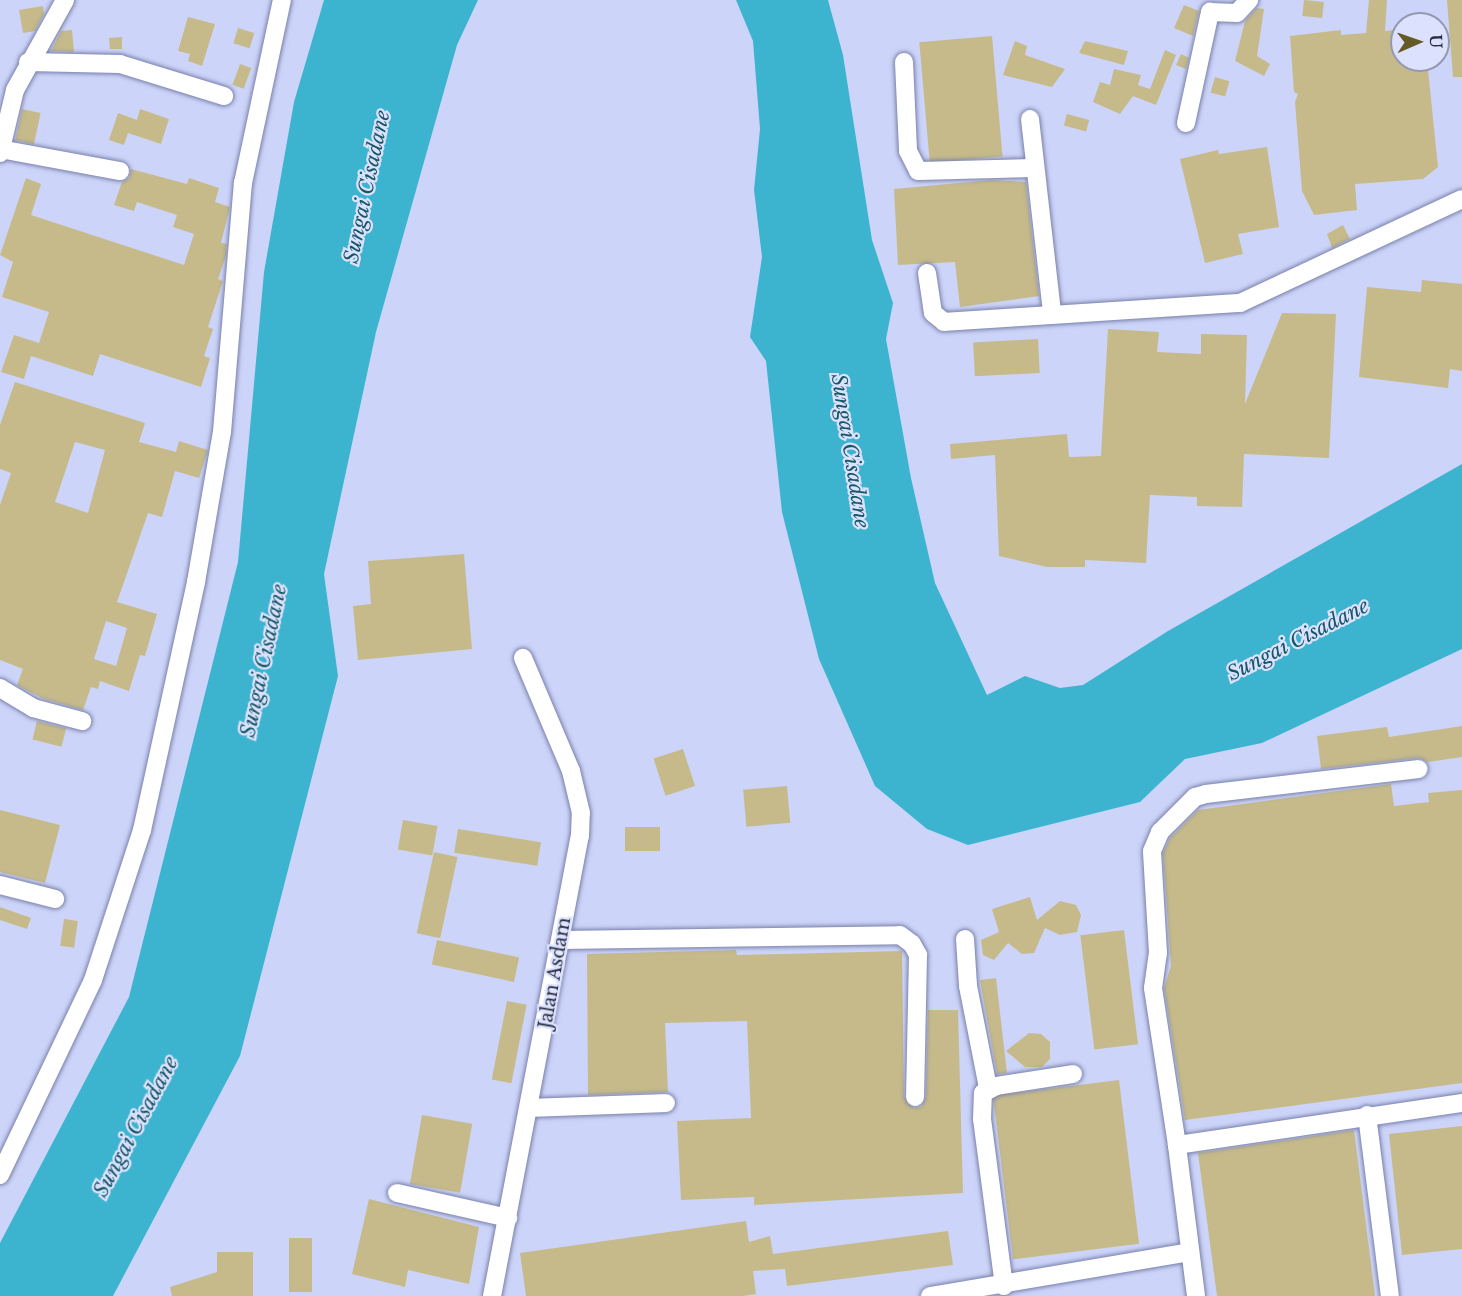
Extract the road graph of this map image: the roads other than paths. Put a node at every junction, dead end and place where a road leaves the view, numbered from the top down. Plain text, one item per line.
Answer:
1 (65, 0) edge
2 (282, 0) edge
3 (1249, 0) edge
4 (28, 62) junction
5 (904, 62) dead end
6 (224, 96) dead end
7 (1030, 119) dead end
8 (1186, 123) dead end
9 (0, 151) edge
10 (1034, 168) junction
11 (120, 171) dead end
12 (1462, 199) edge
13 (927, 273) dead end
14 (1052, 313) junction
15 (523, 658) dead end
16 (0, 688) edge
17 (82, 721) dead end
18 (1419, 769) dead end
19 (0, 885) edge
20 (55, 899) dead end
21 (965, 939) dead end
22 (561, 940) junction
23 (1073, 1074) dead end
24 (988, 1088) junction
25 (915, 1097) dead end
26 (666, 1103) dead end
27 (1462, 1103) edge
28 (530, 1108) junction
29 (1367, 1115) junction
30 (1177, 1145) junction
31 (0, 1175) edge
32 (397, 1193) dead end
33 (508, 1218) junction
34 (1190, 1252) junction
35 (1004, 1286) junction
36 (492, 1296) edge
37 (930, 1296) edge
38 (1196, 1296) edge
39 (1390, 1296) edge

1 - 4 street
2 - 31 street
3 - 8 street
4 - 6 street
4 - 9 street
5 - 10 street
7 - 10 street
9 - 11 street
10 - 14 street
12 - 14 street
13 - 14 street
15 - 22 street, Jalan Asdam
16 - 17 street
18 - 30 street
19 - 20 street
21 - 24 street
22 - 25 street
22 - 28 street, Jalan Asdam
23 - 24 street
24 - 35 street
26 - 28 street
27 - 29 street
28 - 33 street, Jalan Asdam
29 - 30 street
29 - 39 street
30 - 34 street
32 - 33 street
33 - 36 street, Jalan Asdam
34 - 35 street
34 - 38 street
35 - 37 street

